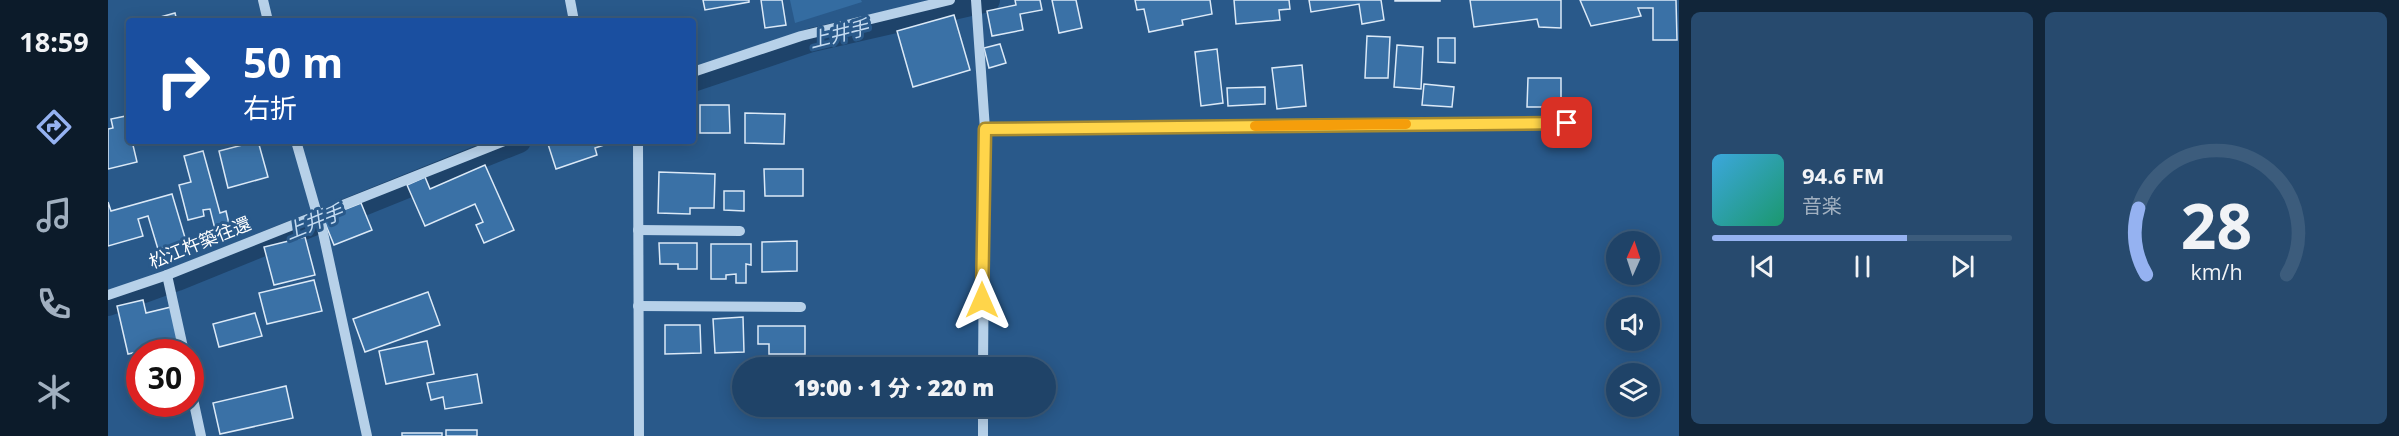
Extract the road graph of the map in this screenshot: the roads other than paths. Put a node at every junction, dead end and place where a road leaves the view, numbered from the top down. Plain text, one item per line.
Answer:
1 (263, 0) edge
2 (570, 0) edge
3 (950, 0) edge
4 (976, 0) edge
5 (267, 18) edge
6 (573, 18) edge
7 (696, 71) edge
8 (1567, 123) dead end
9 (985, 129) junction
10 (297, 144) edge
11 (496, 144) edge
12 (638, 144) edge
13 (318, 214) junction
14 (638, 230) junction
15 (740, 231) dead end
16 (167, 275) junction
17 (108, 295) edge
18 (638, 306) junction
19 (801, 307) dead end
20 (181, 339) edge
21 (983, 357) edge
22 (197, 417) edge
23 (983, 417) edge
24 (201, 436) edge
25 (367, 436) edge
26 (639, 436) edge
27 (983, 436) edge

1 - 5 street
2 - 6 street
3 - 7 street
4 - 9 street
8 - 9 street
9 - 21 street
10 - 13 street
11 - 13 street, 松江杵築往還
12 - 14 street
13 - 16 street, 松江杵築往還
13 - 25 street
14 - 15 street
14 - 18 street
16 - 17 street, 松江杵築往還
16 - 20 street
18 - 19 street
18 - 26 street
22 - 24 street
23 - 27 street

